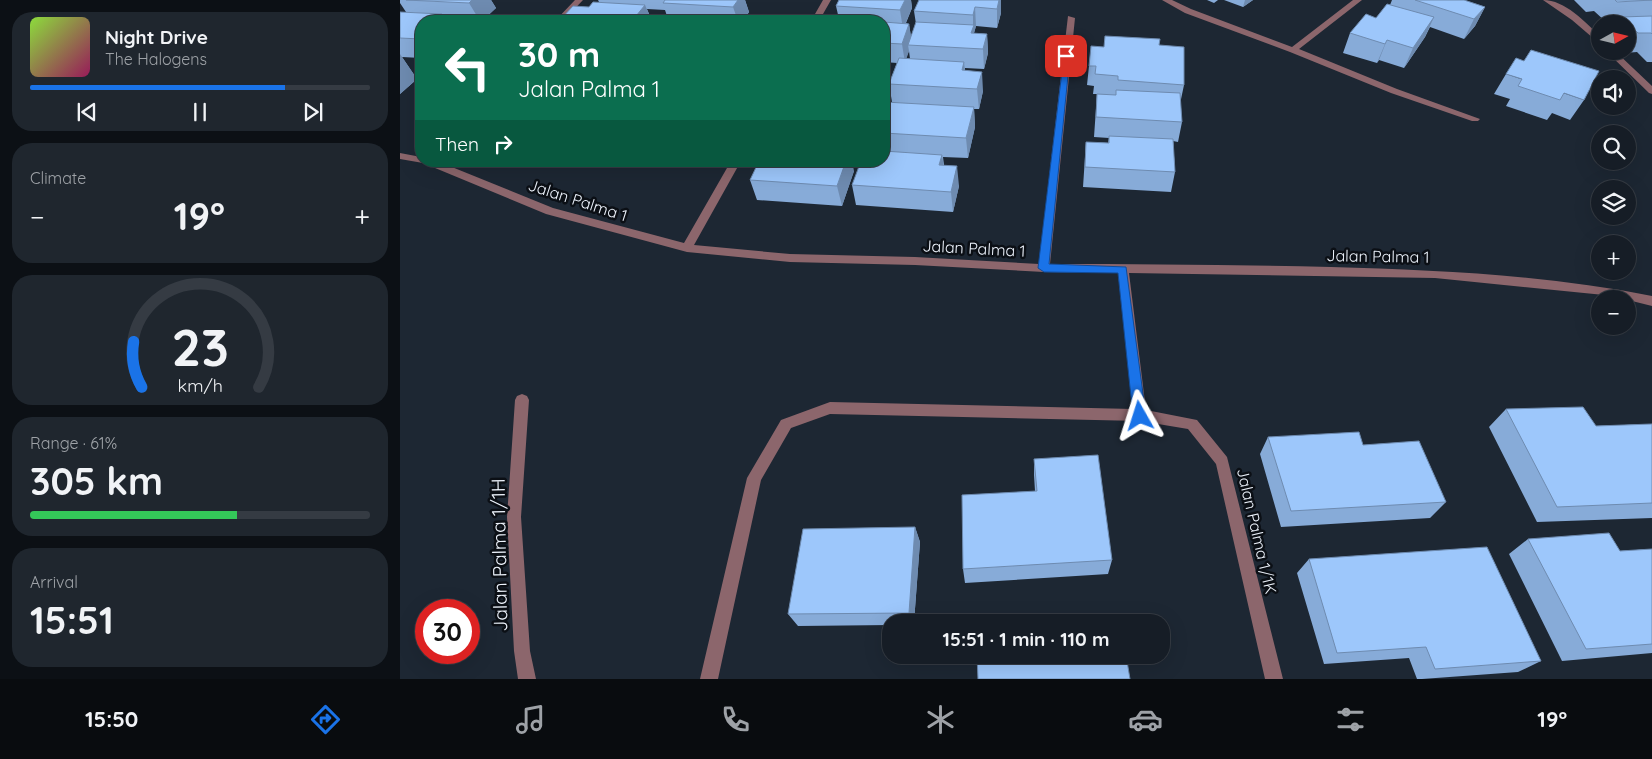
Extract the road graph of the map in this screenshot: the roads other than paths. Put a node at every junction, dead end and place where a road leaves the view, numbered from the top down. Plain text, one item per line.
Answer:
1 (579, 0) edge
2 (827, 0) edge
3 (1166, 0) edge
4 (1358, 0) edge
5 (1546, 0) edge
6 (565, 15) edge
7 (818, 15) edge
8 (1071, 18) dead end
9 (1591, 32) edge
10 (1293, 50) junction
11 (1619, 60) edge
12 (1652, 91) edge
13 (1475, 119) dead end
14 (400, 156) edge
15 (415, 159) edge
16 (442, 167) edge
17 (733, 167) edge
18 (687, 248) junction
19 (1044, 268) junction
20 (1123, 269) junction
21 (1652, 302) edge
22 (522, 400) dead end
23 (1140, 416) junction
24 (527, 679) edge
25 (709, 679) edge
26 (1274, 679) edge

1 - 6 street
2 - 7 street
3 - 10 street
4 - 10 street
5 - 9 street
8 - 19 street
10 - 13 street
11 - 12 street
14 - 15 street
16 - 18 street, Jalan Palma 1
17 - 18 street
18 - 19 street, Jalan Palma 1
19 - 20 street, Jalan Palma 1
20 - 21 street, Jalan Palma 1
20 - 23 street
22 - 24 street, Jalan Palma 1/1H
23 - 25 street, Jalan Palma 1/1K
23 - 26 street, Jalan Palma 1/1K

